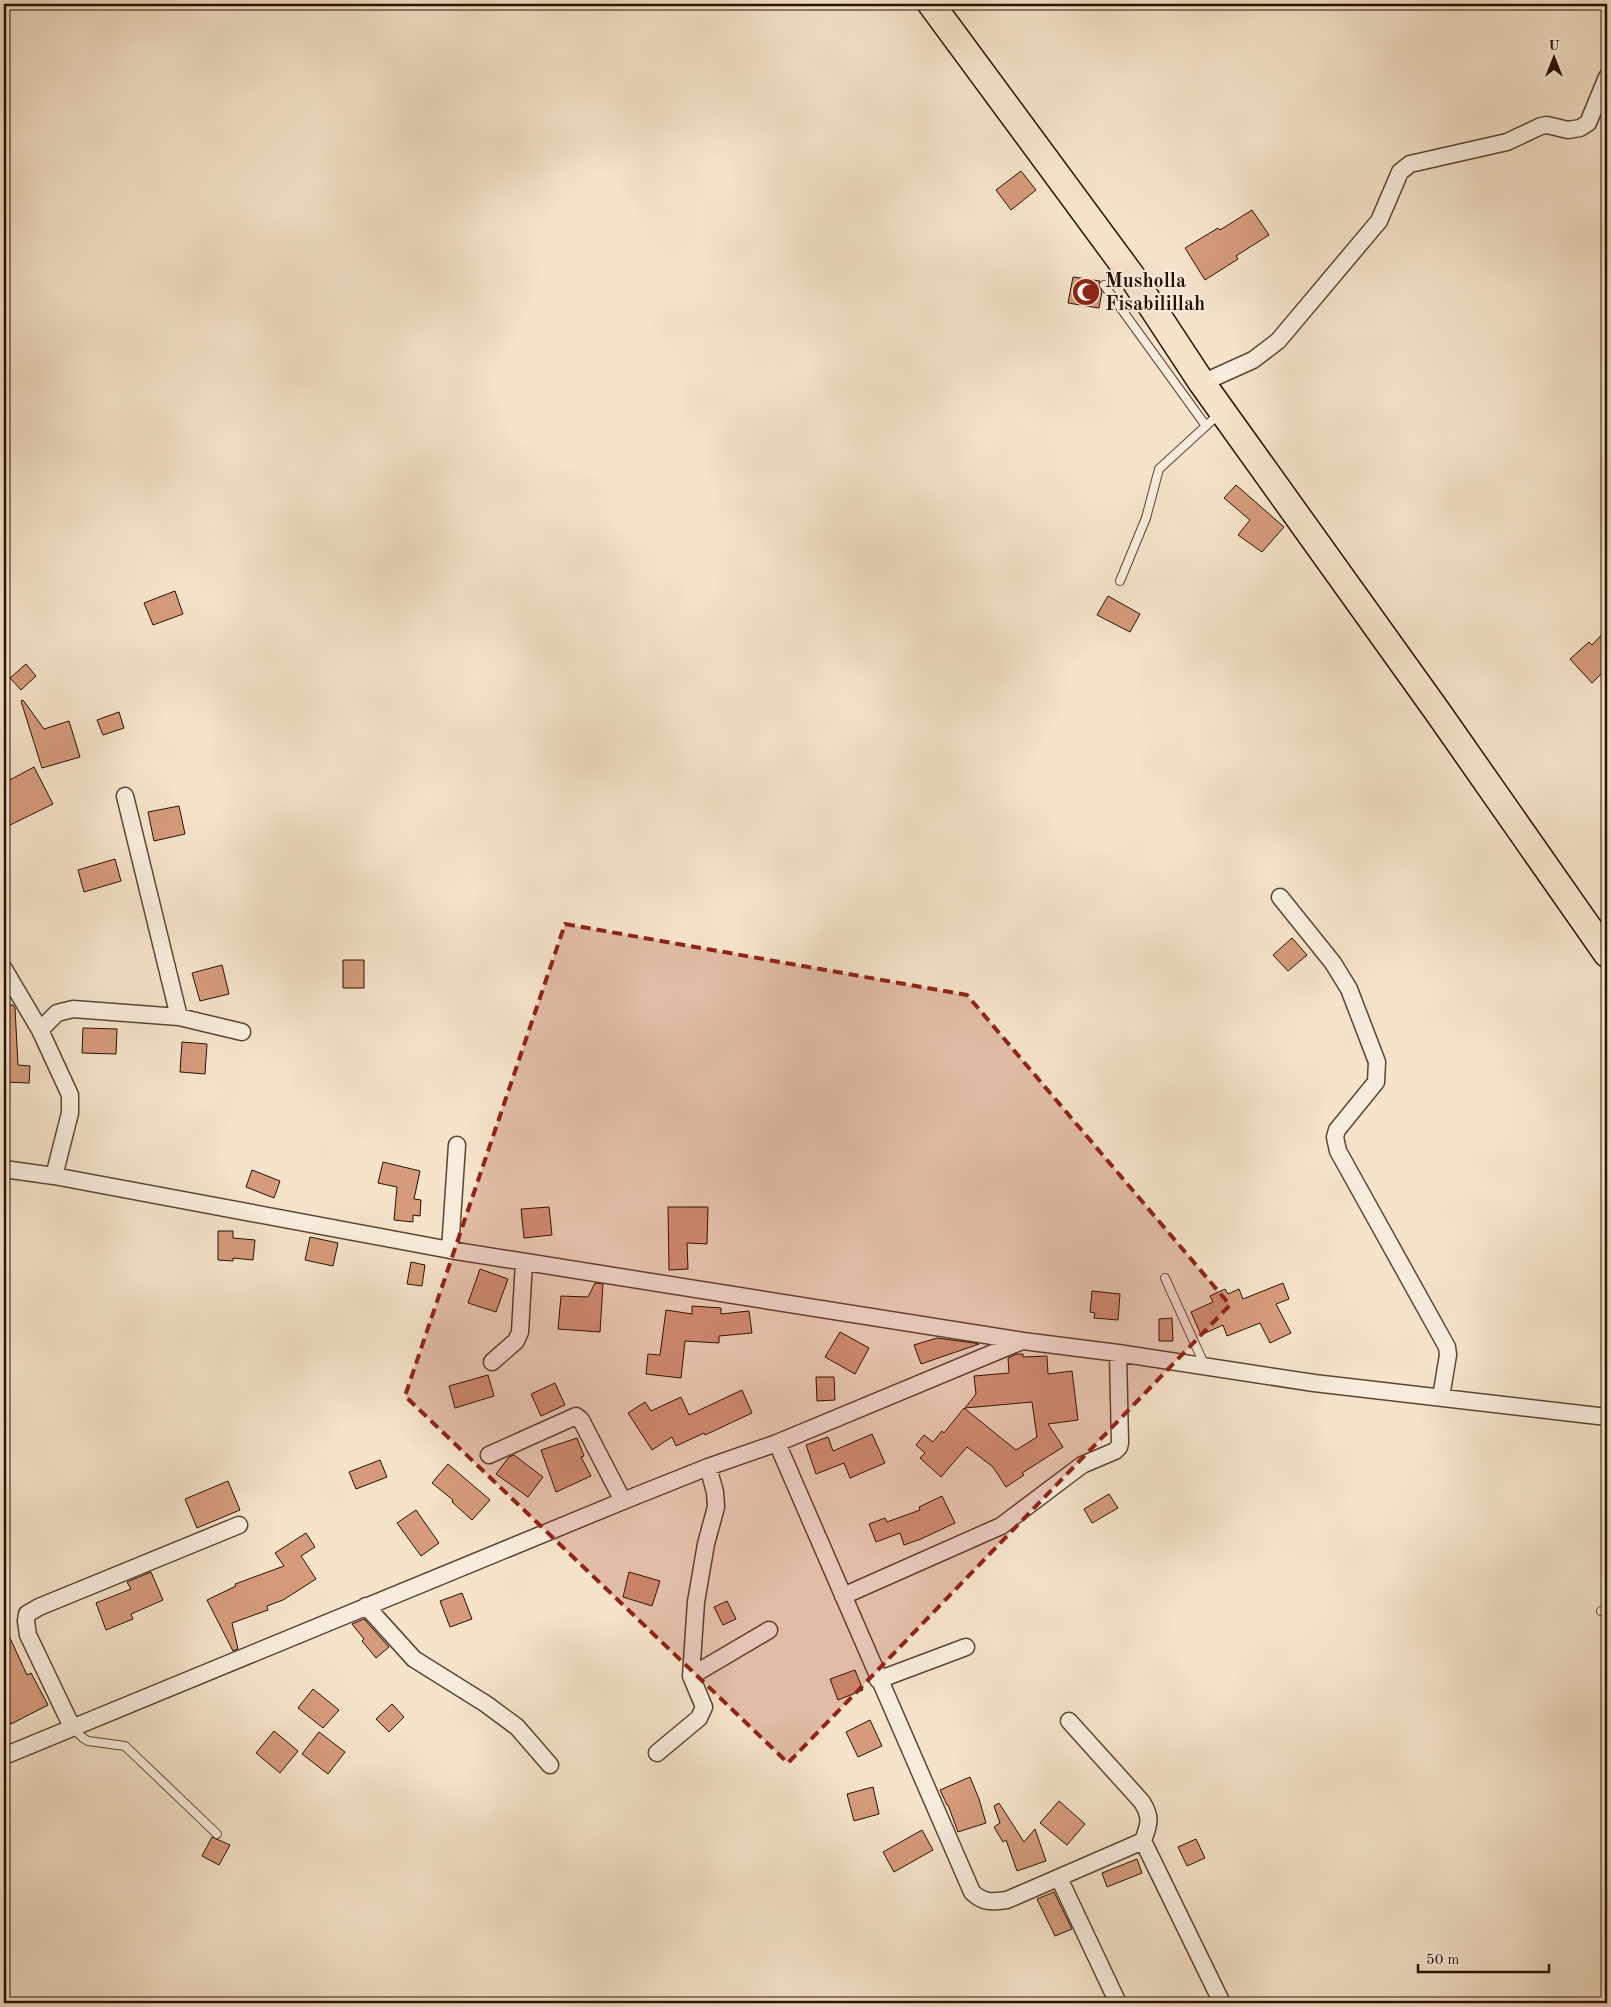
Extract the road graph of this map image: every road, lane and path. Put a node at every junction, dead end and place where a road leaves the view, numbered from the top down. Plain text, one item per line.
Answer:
1 (936, 6) edge
2 (1607, 77) edge
3 (1104, 285) dead end
4 (1202, 383) junction
5 (1214, 418) junction
6 (1120, 581) dead end
7 (126, 796) dead end
8 (1280, 897) dead end
9 (1607, 954) edge
10 (4, 969) edge
11 (179, 1017) junction
12 (40, 1030) junction
13 (242, 1032) dead end
14 (457, 1144) dead end
15 (4, 1169) edge
16 (54, 1176) junction
17 (450, 1250) junction
18 (524, 1262) junction
19 (1165, 1278) dead end
20 (1023, 1341) junction
21 (1118, 1353) junction
22 (492, 1362) dead end
23 (1205, 1366) junction
24 (1442, 1398) junction
25 (1607, 1417) edge
26 (777, 1443) junction
27 (488, 1455) dead end
28 (708, 1467) junction
29 (623, 1501) junction
30 (239, 1525) dead end
31 (843, 1596) junction
32 (366, 1606) junction
33 (768, 1630) dead end
34 (966, 1648) dead end
35 (691, 1676) junction
36 (878, 1680) junction
37 (1069, 1721) dead end
38 (72, 1727) junction
39 (658, 1753) dead end
40 (4, 1756) edge
41 (550, 1765) dead end
42 (217, 1834) dead end
43 (1143, 1841) junction
44 (1059, 1878) junction
45 (1118, 2003) edge
46 (1222, 2003) edge

1 - 4 highway
2 - 4 street
3 - 5 lane
4 - 5 highway
5 - 6 lane
5 - 9 highway
7 - 11 street
8 - 24 street
10 - 12 street
11 - 12 street
11 - 13 street
12 - 16 street
14 - 17 street
15 - 16 street
16 - 17 street
17 - 18 street
18 - 20 street
18 - 22 street
19 - 23 lane
20 - 21 street
20 - 26 street
21 - 23 street
21 - 31 street
23 - 24 street
24 - 25 street
26 - 28 street
26 - 31 street
27 - 29 street
28 - 29 street
28 - 35 street
29 - 32 street
30 - 38 street
31 - 36 street
32 - 38 street
32 - 41 street
33 - 35 street
34 - 36 street
35 - 39 street
36 - 44 street
37 - 43 street
38 - 40 street
38 - 42 lane
43 - 44 street
43 - 46 street
44 - 45 street

